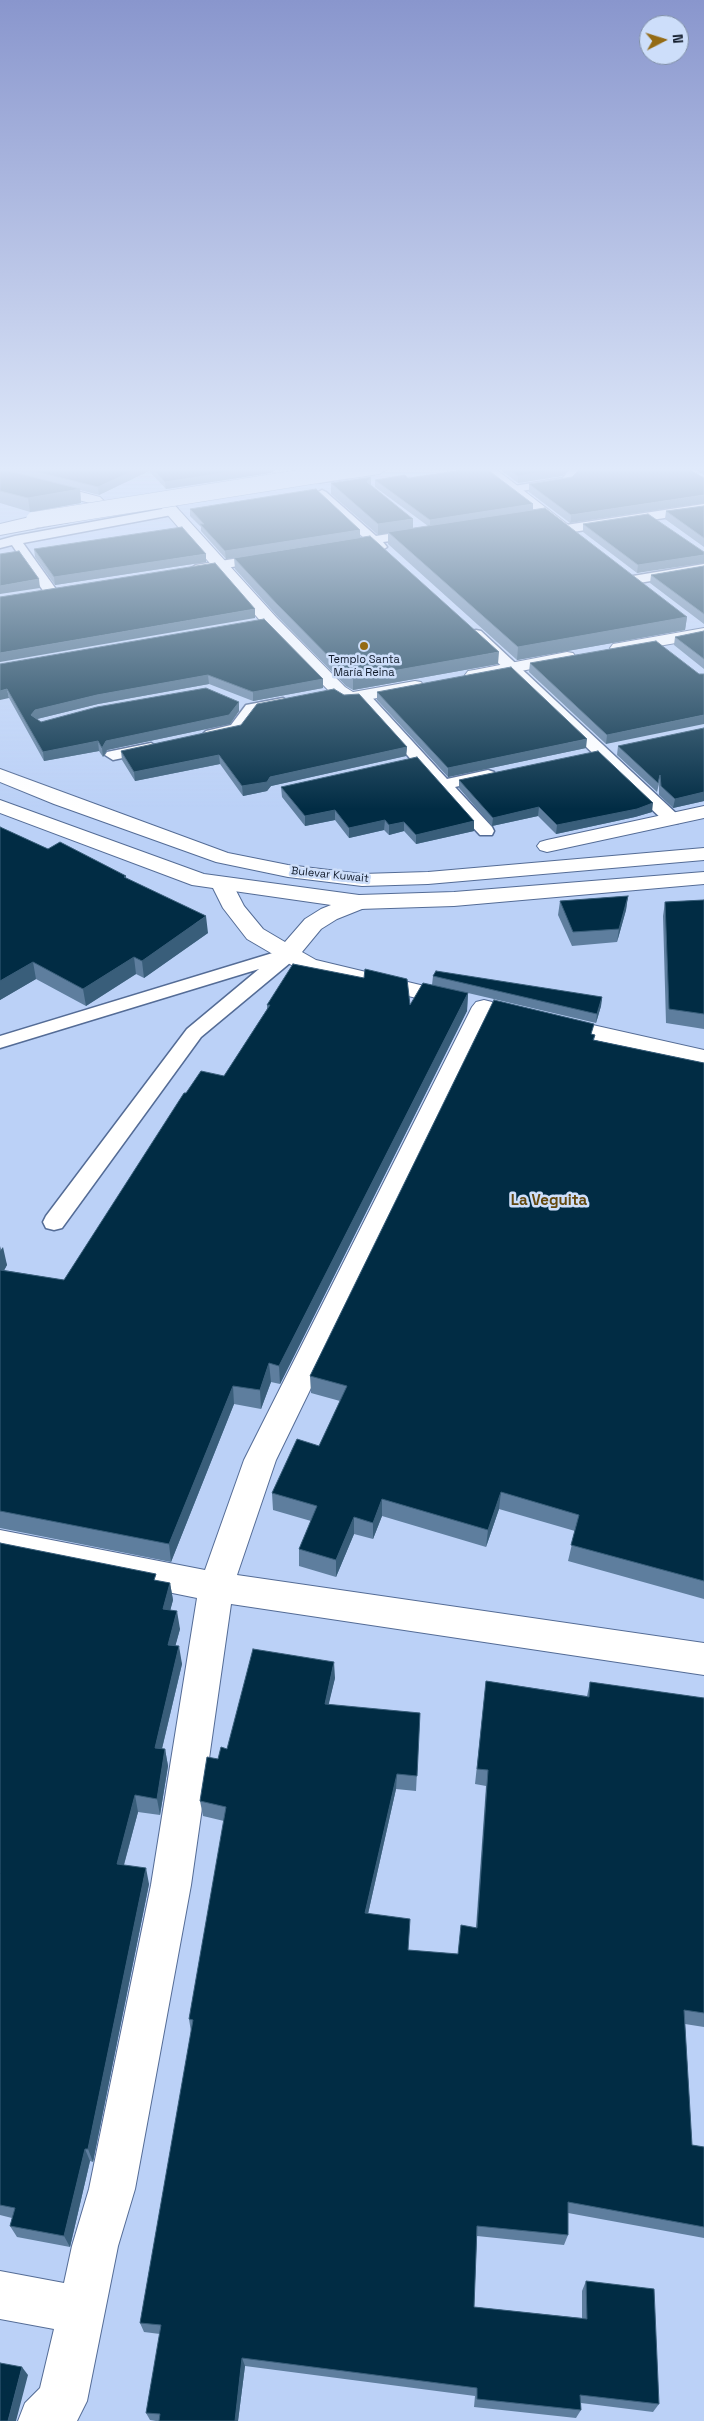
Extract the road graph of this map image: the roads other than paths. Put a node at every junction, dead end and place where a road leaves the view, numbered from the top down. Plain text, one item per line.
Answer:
1 (49, 583) edge
2 (236, 583) edge
3 (637, 583) edge
4 (648, 592) edge
5 (34, 595) edge
6 (270, 621) junction
7 (686, 622) edge
8 (251, 624) edge
9 (469, 627) edge
10 (703, 633) edge
11 (599, 652) edge
12 (580, 655) edge
13 (513, 667) junction
14 (456, 678) edge
15 (428, 683) edge
16 (339, 691) junction
17 (322, 694) edge
18 (363, 696) junction
19 (295, 700) edge
20 (234, 701) edge
21 (251, 708) junction
22 (200, 737) edge
23 (163, 746) edge
24 (620, 746) edge
25 (601, 750) junction
26 (583, 754) edge
27 (113, 755) dead end
28 (421, 759) junction
29 (402, 764) edge
30 (499, 772) edge
31 (0, 775) edge
32 (442, 785) junction
33 (0, 806) edge
34 (704, 812) edge
35 (672, 819) junction
36 (486, 831) dead end
37 (547, 846) dead end
38 (704, 854) edge
39 (704, 878) edge
40 (222, 884) junction
41 (359, 902) junction
42 (289, 954) junction
43 (532, 1018) edge
44 (0, 1042) edge
45 (704, 1058) edge
46 (54, 1222) dead end
47 (0, 1544) edge
48 (216, 1587) junction
49 (704, 1659) edge
50 (0, 2295) edge
51 (82, 2310) junction
52 (43, 2421) edge

1 - 5 lane
2 - 6 street
3 - 4 street
6 - 8 lane
6 - 16 street
7 - 10 street
9 - 13 lane
10 - 11 street
12 - 13 street
13 - 14 street
13 - 25 lane
15 - 18 street
16 - 17 lane
16 - 18 street
18 - 28 lane
19 - 21 lane
20 - 21 lane
21 - 22 lane
23 - 27 lane
24 - 25 lane
25 - 26 lane
25 - 35 lane
28 - 29 lane
28 - 32 lane
30 - 32 lane
31 - 38 street, Bulevar Kuwait
32 - 36 lane
33 - 40 street, Bulevar Kuwait
34 - 35 street
35 - 37 street
39 - 41 street, Bulevar Kuwait
40 - 41 street, Bulevar Kuwait
40 - 42 street
41 - 42 street
42 - 44 lane
42 - 46 lane
42 - 48 street
43 - 45 street
47 - 48 street
48 - 49 street
48 - 51 street
50 - 51 street
51 - 52 street

